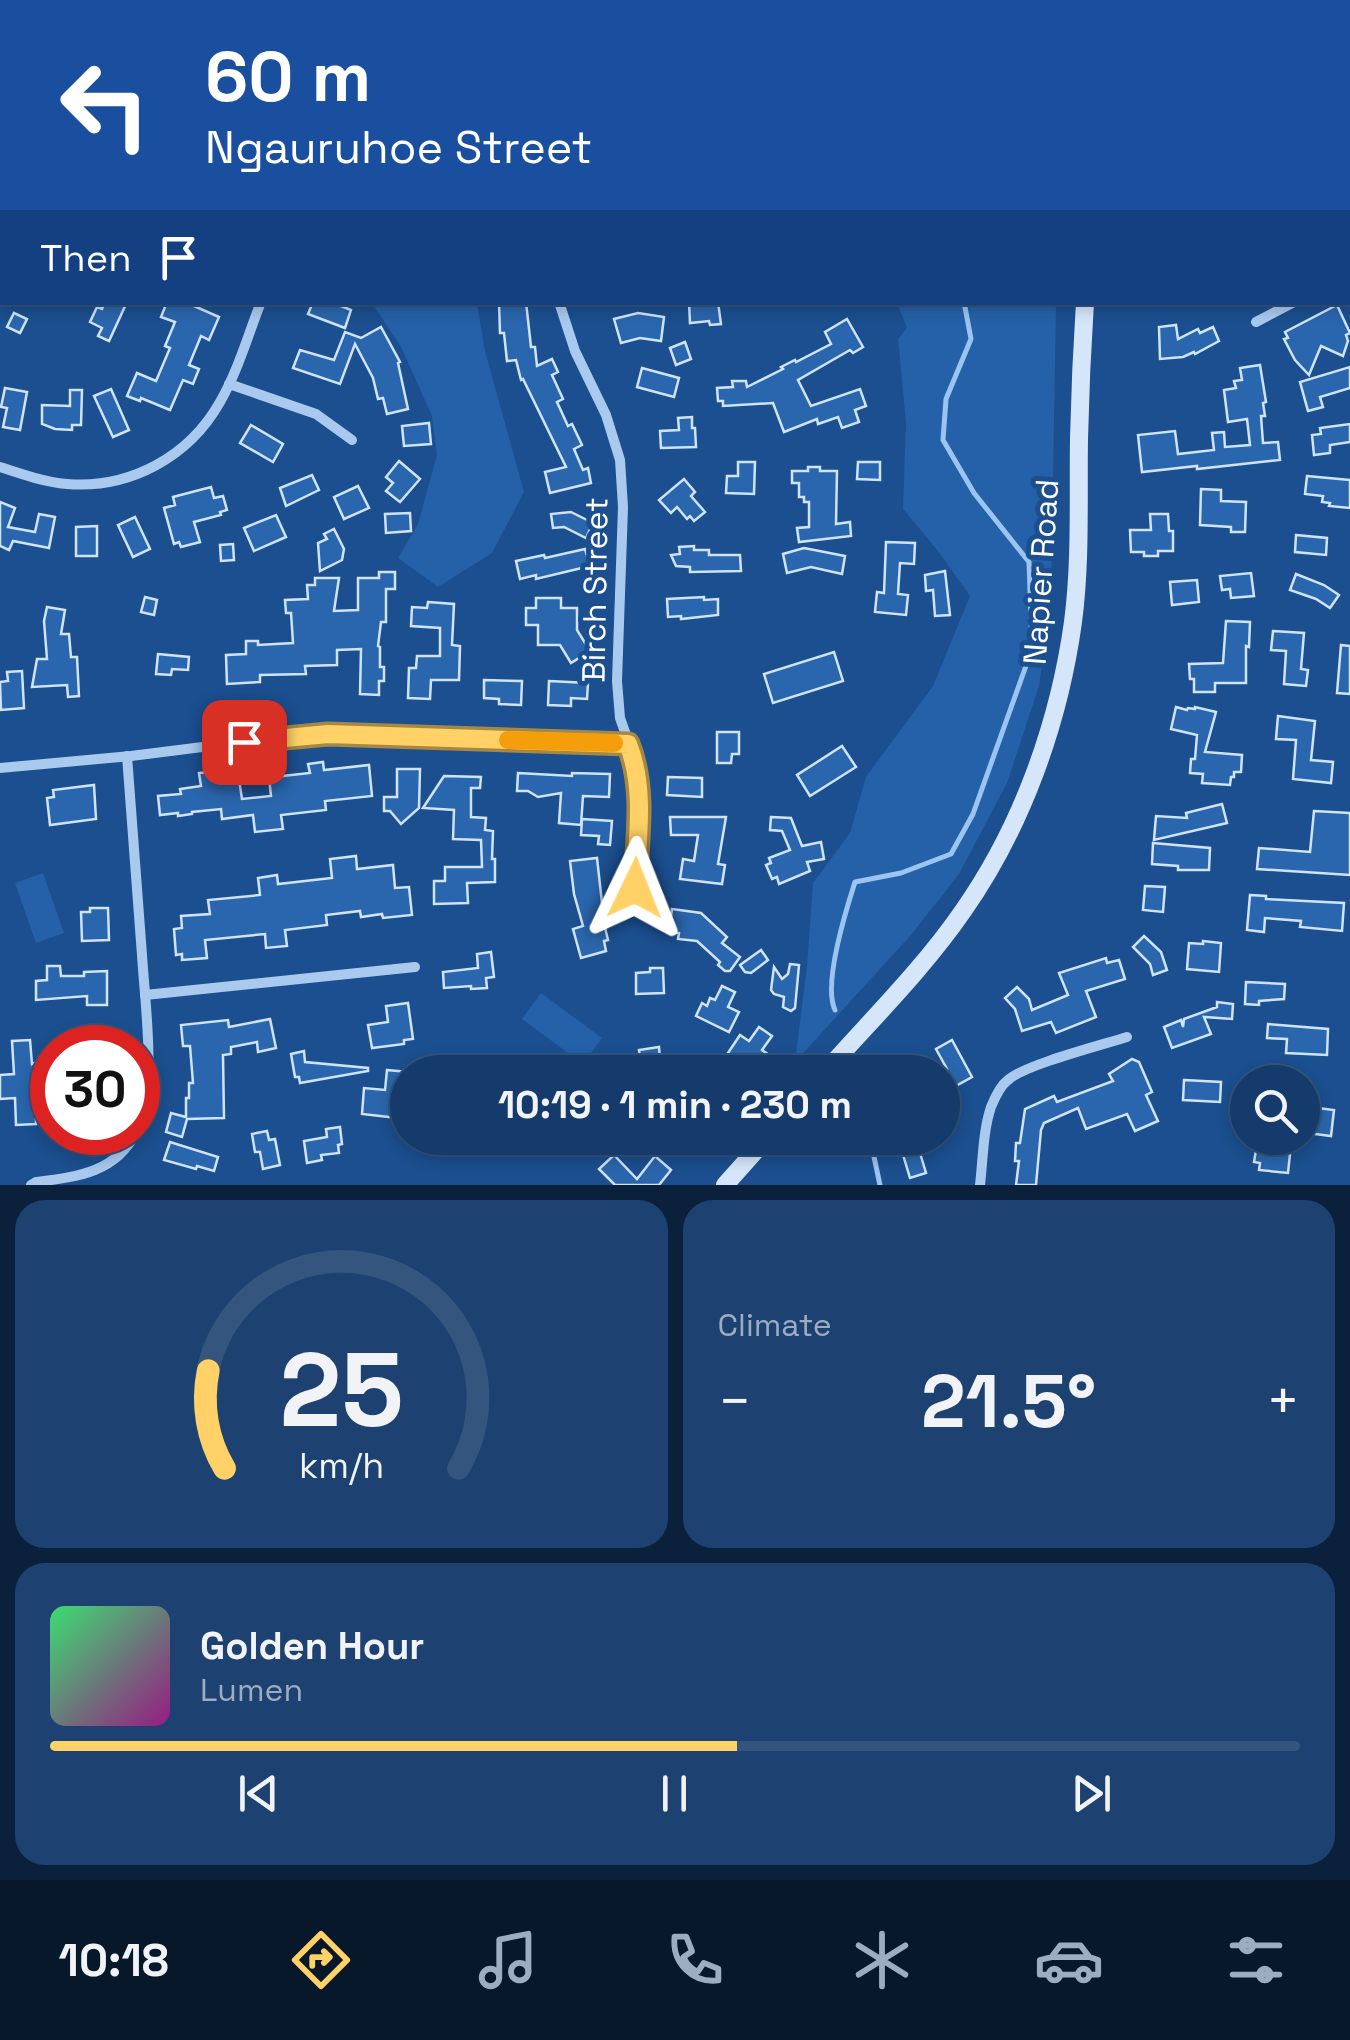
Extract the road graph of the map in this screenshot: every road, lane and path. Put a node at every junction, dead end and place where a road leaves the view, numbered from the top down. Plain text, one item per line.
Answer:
1 (261, 305) edge
2 (560, 305) edge
3 (1085, 305) edge
4 (1288, 305) edge
5 (1256, 322) dead end
6 (228, 384) junction
7 (352, 440) dead end
8 (0, 467) edge
9 (628, 744) junction
10 (128, 756) junction
11 (0, 768) edge
12 (635, 888) dead end
13 (415, 968) dead end
14 (145, 995) junction
15 (146, 1025) edge
16 (1127, 1036) dead end
17 (840, 1055) edge
18 (118, 1155) edge
19 (752, 1155) edge
20 (31, 1185) edge
21 (725, 1185) edge
22 (980, 1185) edge

1 - 6 street
2 - 9 street, Birch Street
3 - 17 main road, Napier Road
4 - 5 street
6 - 7 street
6 - 8 street
9 - 10 street
9 - 12 street, Birch Street
10 - 11 street
10 - 14 street
13 - 14 street
14 - 15 street
16 - 22 street
18 - 20 street
19 - 21 main road

